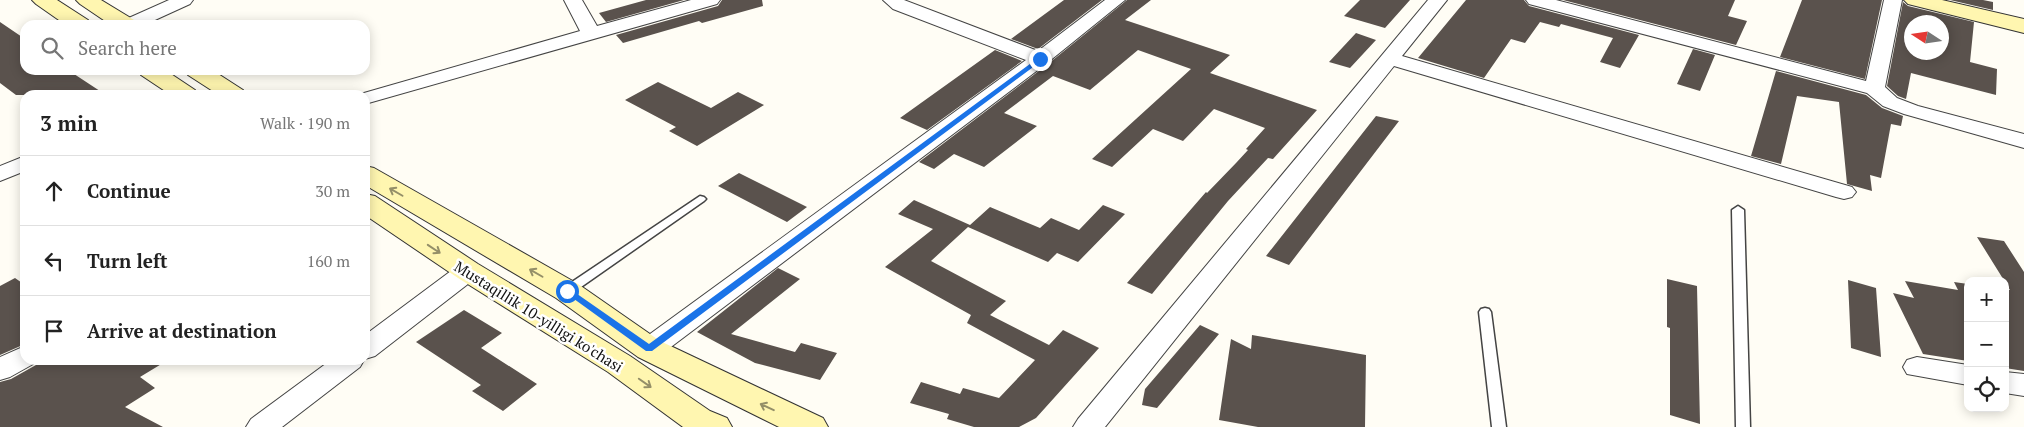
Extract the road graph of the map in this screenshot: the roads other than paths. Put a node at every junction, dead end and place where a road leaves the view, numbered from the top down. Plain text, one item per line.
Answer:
1 (43, 0) edge
2 (87, 0) edge
3 (184, 0) edge
4 (573, 0) edge
5 (711, 0) edge
6 (892, 0) edge
7 (1116, 0) edge
8 (1438, 0) edge
9 (1535, 0) edge
10 (1893, 0) edge
11 (1915, 0) edge
12 (73, 20) edge
13 (119, 20) edge
14 (138, 20) edge
15 (2024, 26) edge
16 (591, 34) junction
17 (1040, 59) junction
18 (1390, 59) junction
19 (157, 75) edge
20 (204, 75) edge
21 (1874, 89) junction
22 (179, 90) edge
23 (227, 90) edge
24 (370, 97) edge
25 (2024, 140) edge
26 (20, 165) edge
27 (0, 174) edge
28 (370, 177) edge
29 (1844, 192) dead end
30 (700, 198) dead end
31 (370, 205) edge
32 (1738, 210) dead end
33 (468, 272) junction
34 (567, 291) junction
35 (1485, 312) dead end
36 (370, 345) edge
37 (649, 349) junction
38 (20, 359) edge
39 (343, 365) edge
40 (1917, 366) dead end
41 (0, 370) edge
42 (1964, 374) edge
43 (2009, 383) edge
44 (2024, 385) edge
45 (261, 427) edge
46 (715, 427) edge
47 (811, 427) edge
48 (1088, 427) edge
49 (1499, 427) edge
50 (1742, 427) edge

1 - 12 main road
2 - 13 main road
3 - 14 street
4 - 16 street
5 - 16 street
6 - 17 street
7 - 17 street
8 - 18 street
9 - 21 street
10 - 21 street
11 - 15 main road
16 - 24 street
17 - 37 street
18 - 29 street
18 - 48 street
19 - 22 main road
20 - 23 main road
21 - 25 street
26 - 27 street
34 -> 28 main road, Mustaqillik 10-yilligi ko'chasi
30 - 34 lane
31 -> 33 main road, Mustaqillik 10-yilligi ko'chasi
32 - 50 lane
33 - 36 street
33 -> 46 main road, Mustaqillik 10-yilligi ko'chasi
34 - 37 main road, Mustaqillik 10-yilligi ko'chasi
35 - 49 lane
47 -> 37 main road, Mustaqillik 10-yilligi ko'chasi
38 - 41 street
39 - 45 street
40 - 42 street
43 - 44 street

